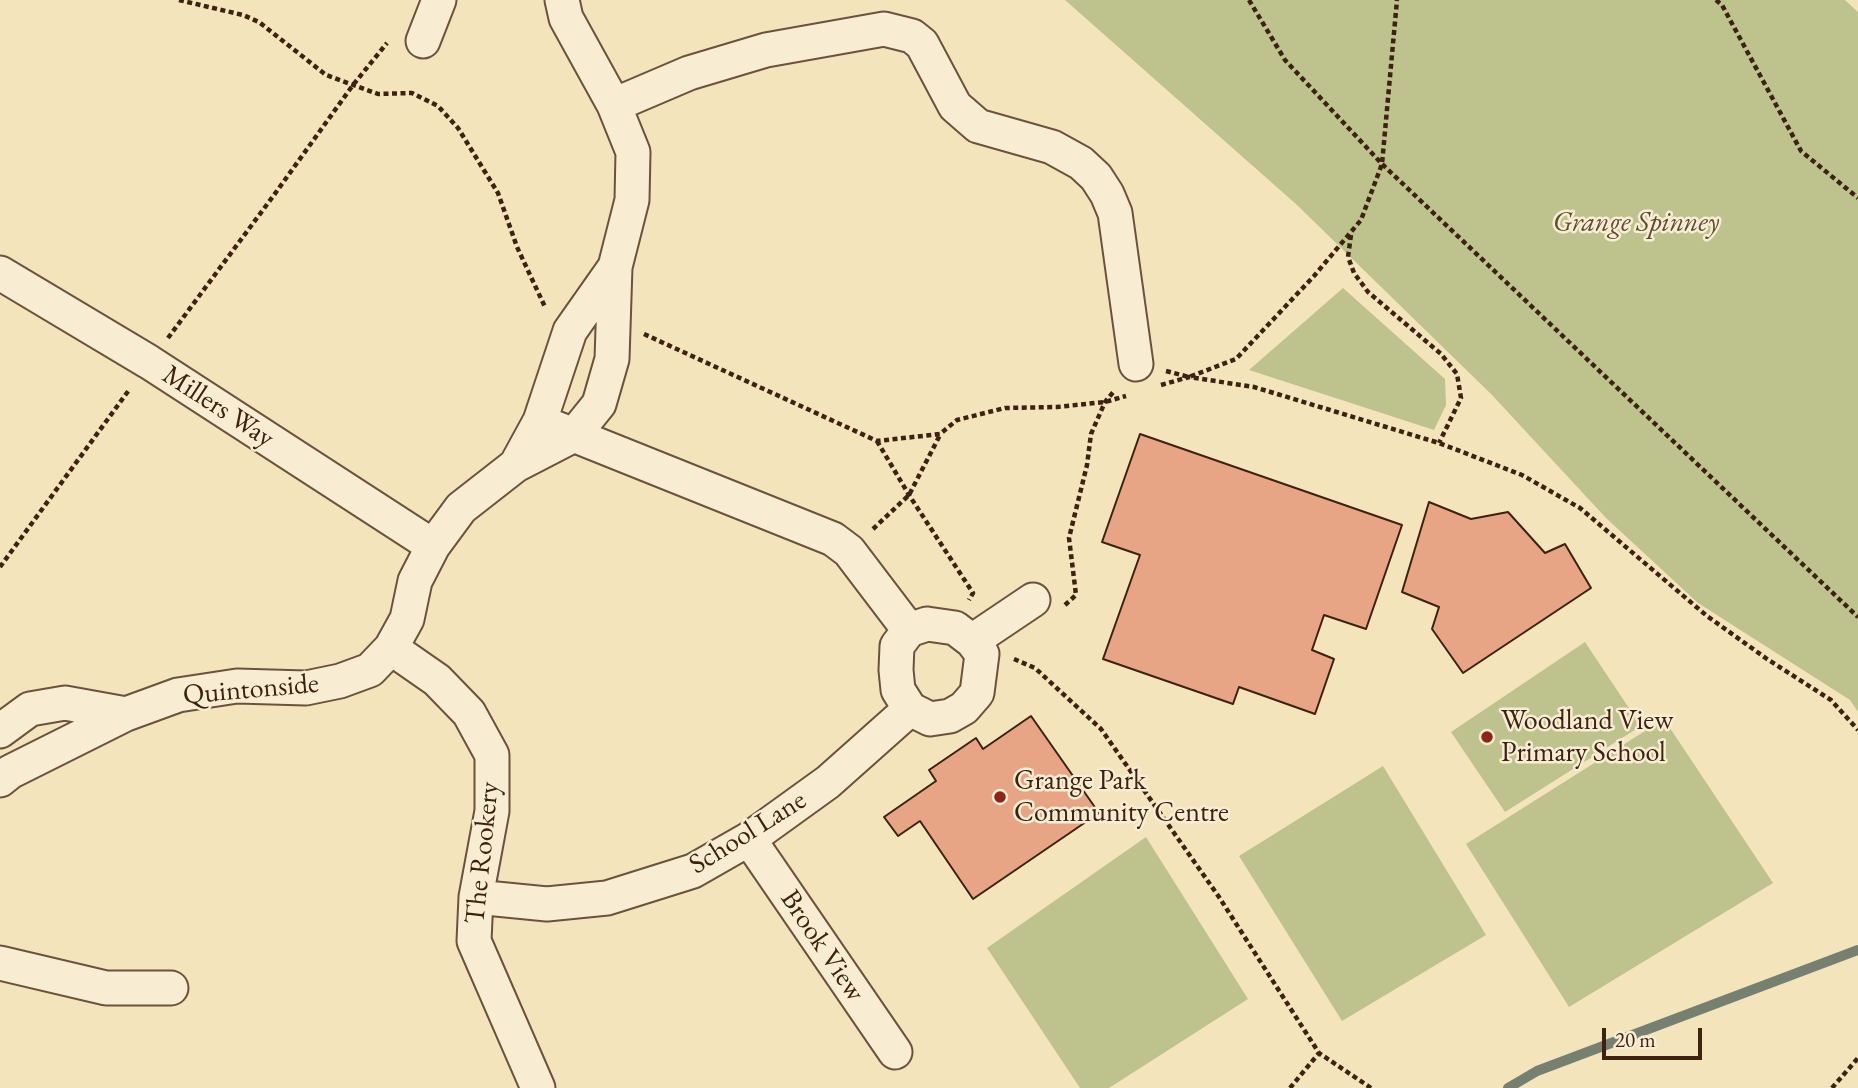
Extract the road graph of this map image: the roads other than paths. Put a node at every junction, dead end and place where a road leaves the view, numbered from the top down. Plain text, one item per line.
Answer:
1 (439, 0) edge
2 (562, 0) edge
3 (423, 41) dead end
4 (614, 104) junction
5 (615, 267) junction
6 (0, 273) edge
7 (1139, 382) road end
8 (540, 421) junction
9 (574, 435) junction
10 (516, 465) junction
11 (433, 546) junction
12 (1045, 606) road end
13 (909, 630) junction
14 (963, 634) junction
15 (391, 648) junction
16 (910, 709) junction
17 (127, 714) junction
18 (0, 730) edge
19 (0, 780) edge
20 (749, 839) junction
21 (476, 897) junction
22 (0, 963) edge
23 (171, 988) dead end
24 (895, 1052) dead end
25 (538, 1088) edge

1 - 3 street
2 - 4 street, Quintonside
4 - 5 street, Quintonside
4 - 7 street
5 - 8 street, Quintonside
5 - 9 street, Quintonside
6 - 11 street, Millers Way
8 - 9 street
8 - 10 street, Quintonside
9 - 10 street, Quintonside
9 - 13 street
10 - 11 street, Quintonside
11 - 15 street, Quintonside
12 - 14 street
13 - 14 street
13 - 16 street
14 - 16 street
15 - 17 street, Quintonside
15 - 21 street, The Rookery
16 - 20 street, School Lane
17 - 18 street, Quintonside
17 - 19 street, Quintonside
20 - 21 street, School Lane
20 - 24 street, Brook View
21 - 25 street, The Rookery
22 - 23 street

